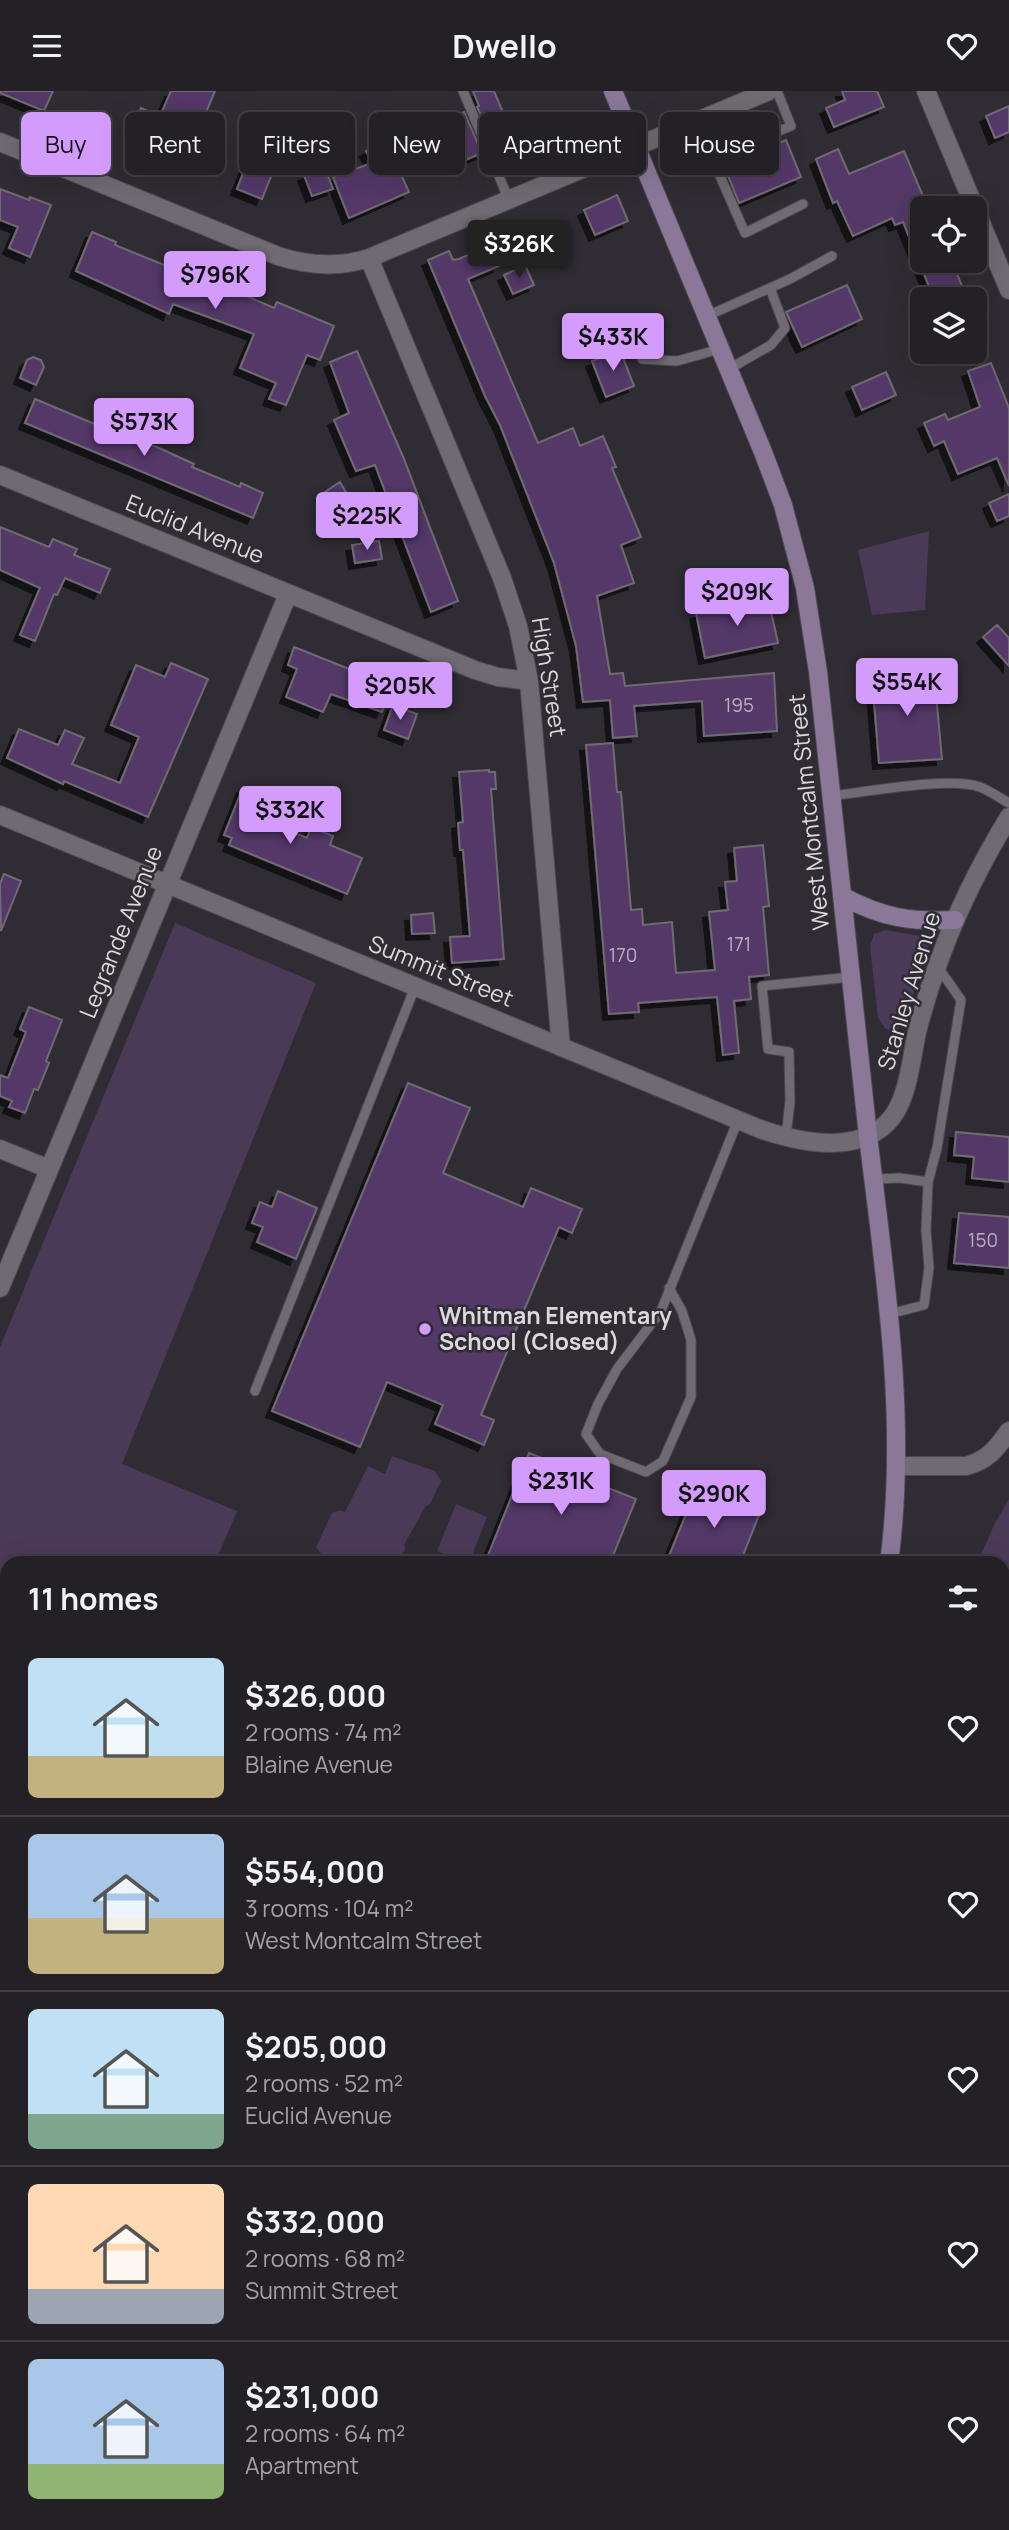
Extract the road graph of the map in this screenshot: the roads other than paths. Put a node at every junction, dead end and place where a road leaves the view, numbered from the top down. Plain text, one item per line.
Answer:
1 (463, 91) edge
2 (612, 91) edge
3 (769, 91) edge
4 (777, 91) edge
5 (926, 91) edge
6 (740, 97) edge
7 (621, 112) edge
8 (712, 112) edge
9 (779, 131) edge
10 (0, 142) edge
11 (646, 170) edge
12 (567, 175) edge
13 (719, 175) edge
14 (509, 199) junction
15 (803, 204) dead end
16 (832, 256) dead end
17 (369, 258) junction
18 (770, 288) junction
19 (1009, 290) edge
20 (707, 316) junction
21 (720, 349) junction
22 (642, 359) dead end
23 (729, 369) junction
24 (0, 475) edge
25 (288, 594) junction
26 (529, 681) junction
27 (831, 796) junction
28 (1009, 803) edge
29 (0, 815) edge
30 (1009, 817) edge
31 (167, 884) junction
32 (842, 897) junction
33 (955, 920) junction
34 (937, 965) junction
35 (851, 977) junction
36 (415, 987) junction
37 (561, 1047) junction
38 (738, 1120) junction
39 (868, 1136) junction
40 (786, 1137) junction
41 (0, 1149) edge
42 (49, 1169) junction
43 (874, 1179) junction
44 (928, 1182) junction
45 (0, 1288) edge
46 (669, 1288) junction
47 (889, 1314) junction
48 (255, 1391) dead end
49 (1009, 1431) edge
50 (896, 1466) junction
51 (890, 1556) edge

1 - 14 lane
2 - 7 main road, West Montcalm Street
3 - 6 street
4 - 9 lane
5 - 19 street
6 - 8 street
10 - 17 street
11 - 20 main road, West Montcalm Street
12 - 14 street
13 - 15 lane
14 - 17 street
16 - 18 lane
17 - 26 street, High Street
18 - 20 lane
18 - 23 lane
20 - 21 main road, West Montcalm Street
21 - 22 lane
21 - 23 main road, West Montcalm Street
23 - 27 main road, West Montcalm Street
24 - 25 street, Euclid Avenue
25 - 26 street, Euclid Avenue
25 - 31 street, Legrande Avenue
26 - 37 street, High Street
27 - 28 lane
27 - 32 main road, West Montcalm Street
29 - 31 street, Summit Street
30 - 33 street, Stanley Avenue
31 - 36 street, Summit Street
31 - 42 street, Legrande Avenue
32 - 33 main road
32 - 35 main road, West Montcalm Street
33 - 34 street, Stanley Avenue
34 - 39 street, Stanley Avenue
34 - 44 lane
35 - 39 main road, West Montcalm Street
35 - 40 lane
36 - 37 street, Summit Street
36 - 48 lane
37 - 38 street, Summit Street
38 - 40 street, Summit Street
38 - 46 lane
39 - 40 street, Summit Street
39 - 43 main road, West Montcalm Street
41 - 42 street
42 - 45 street, Legrande Avenue
43 - 44 lane
43 - 47 main road, West Montcalm Street
44 - 47 lane
46 - 46 lane
47 - 50 main road, West Montcalm Street
49 - 50 street
50 - 51 main road, West Montcalm Street

